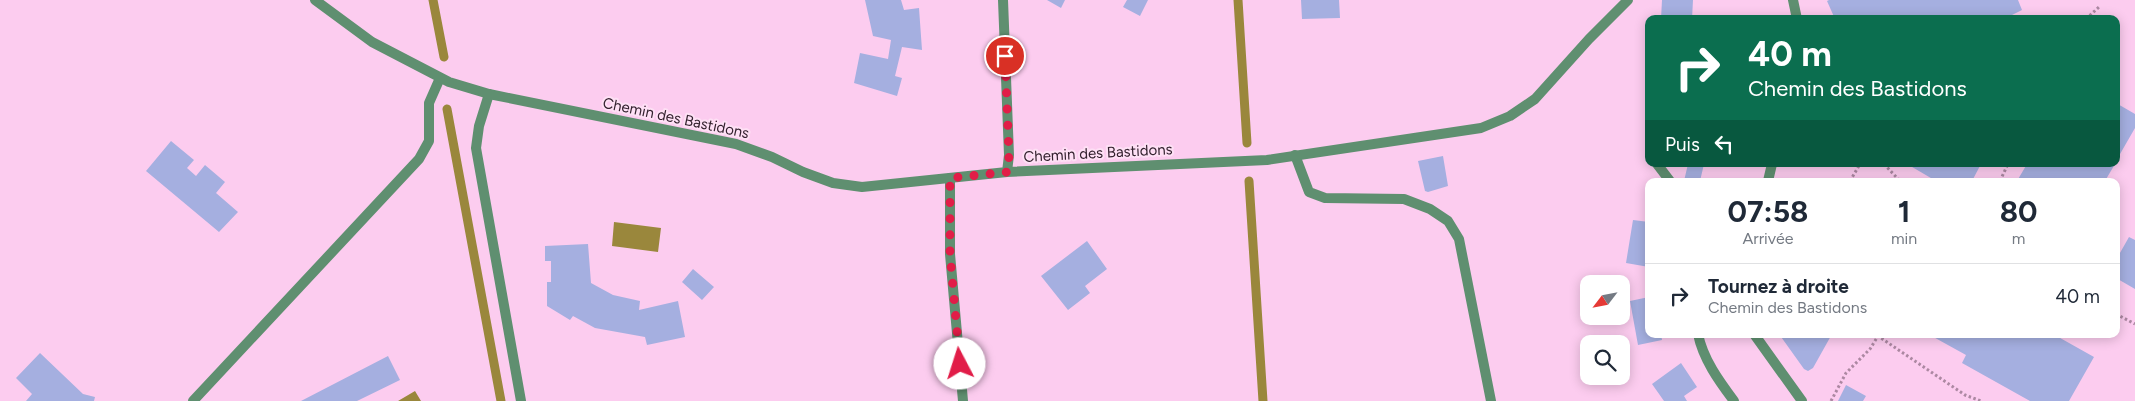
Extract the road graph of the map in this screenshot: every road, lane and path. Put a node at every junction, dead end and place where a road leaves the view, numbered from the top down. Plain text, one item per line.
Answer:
1 (315, 0) edge
2 (1003, 0) edge
3 (1628, 0) edge
4 (1793, 0) edge
5 (2098, 7) dead end
6 (1795, 15) edge
7 (2090, 15) edge
8 (440, 78) junction
9 (488, 94) junction
10 (1295, 155) junction
11 (1658, 167) edge
12 (1858, 167) edge
13 (1887, 167) edge
14 (1008, 172) junction
15 (950, 178) junction
16 (1668, 178) edge
17 (1852, 178) edge
18 (1897, 178) edge
19 (2120, 316) edge
20 (2135, 324) edge
21 (1699, 338) edge
22 (1757, 338) edge
23 (1877, 338) edge
24 (1881, 338) edge
25 (193, 401) edge
26 (521, 401) edge
27 (963, 401) edge
28 (1491, 401) edge
29 (1734, 401) edge
30 (1802, 401) edge
31 (1831, 401) edge
32 (1981, 401) edge

1 - 8 street, Chemin des Bastidons
2 - 14 street
3 - 10 street, Chemin des Bastidons
4 - 6 street
5 - 7 path
8 - 9 street, Chemin des Bastidons
8 - 25 street
9 - 15 street, Chemin des Bastidons
9 - 26 street
10 - 14 street, Chemin des Bastidons
10 - 28 street
11 - 16 street
12 - 17 path
13 - 18 path
14 - 15 street, Chemin des Bastidons
15 - 27 street
19 - 20 path
21 - 29 street
22 - 30 street
23 - 31 path
24 - 32 path

